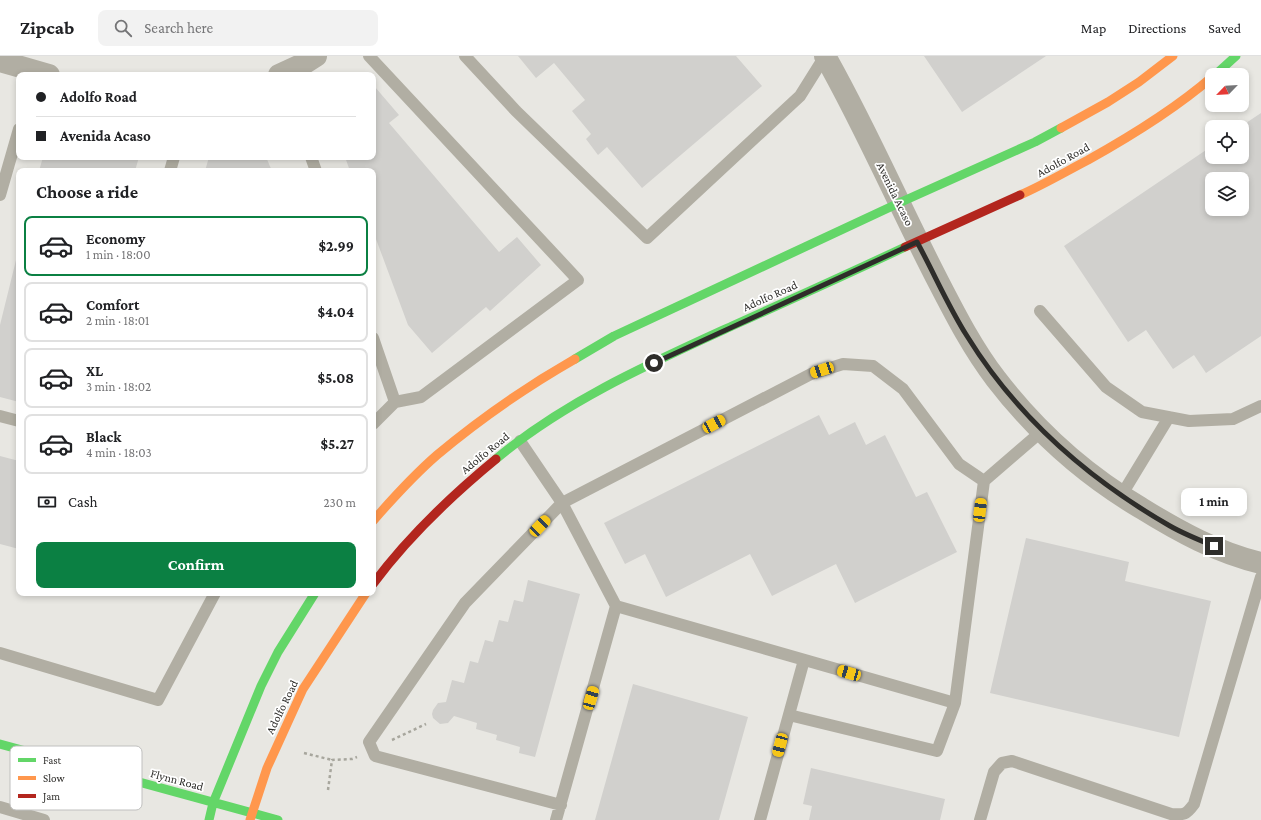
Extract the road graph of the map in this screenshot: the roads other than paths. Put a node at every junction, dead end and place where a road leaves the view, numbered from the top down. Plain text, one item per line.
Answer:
1 (316, 56) edge
2 (369, 56) edge
3 (465, 56) edge
4 (825, 56) edge
5 (1173, 56) edge
6 (1236, 56) edge
7 (0, 61) edge
8 (1223, 68) edge
9 (34, 72) edge
10 (287, 72) edge
11 (1205, 83) edge
12 (16, 139) edge
13 (0, 195) edge
14 (899, 203) junction
15 (917, 242) junction
16 (1040, 310) dead end
17 (376, 347) edge
18 (395, 402) junction
19 (1261, 406) edge
20 (0, 416) edge
21 (1169, 417) junction
22 (16, 420) edge
23 (376, 421) edge
24 (1042, 431) junction
25 (520, 440) junction
26 (984, 481) junction
27 (1121, 496) junction
28 (562, 503) junction
29 (376, 518) edge
30 (1261, 563) edge
31 (1261, 578) edge
32 (376, 580) edge
33 (213, 596) edge
34 (313, 596) edge
35 (364, 596) edge
36 (616, 606) junction
37 (0, 653) edge
38 (804, 660) junction
39 (955, 703) junction
40 (788, 715) junction
41 (0, 744) edge
42 (10, 747) edge
43 (142, 782) edge
44 (214, 802) junction
45 (561, 805) junction
46 (0, 807) edge
47 (10, 810) edge
48 (10, 810) edge
49 (251, 816) edge
50 (44, 820) edge
51 (209, 820) edge
52 (278, 820) edge
53 (556, 820) edge
54 (760, 820) edge
55 (980, 820) edge

1 - 10 street
2 - 18 lane
3 - 4 lane
4 - 14 street, Avenida Acaso
5 - 14 main road
6 - 8 main road
7 - 9 street
11 - 15 main road, Adolfo Road
12 - 13 lane
14 - 15 street, Avenida Acaso
14 - 29 main road
15 - 24 street, Avenida Acaso
15 - 25 main road, Adolfo Road
16 - 21 lane
17 - 18 lane
18 - 23 lane
19 - 21 lane
20 - 22 lane
21 - 27 lane
24 - 26 lane
24 - 27 street, Avenida Acaso
25 - 28 lane
25 - 32 main road, Adolfo Road
26 - 28 lane
26 - 39 lane
27 - 30 street, Avenida Acaso
28 - 36 lane
28 - 45 lane
31 - 55 lane
33 - 37 lane
34 - 44 main road
35 - 49 main road, Adolfo Road
36 - 38 lane
36 - 45 lane
38 - 39 lane
38 - 40 lane
39 - 40 lane
40 - 54 lane
41 - 42 main road, Flynn Road
43 - 44 main road, Flynn Road
44 - 49 main road, Flynn Road
44 - 51 main road
45 - 53 lane
46 - 48 lane
47 - 50 lane
49 - 52 main road, Flynn Road

